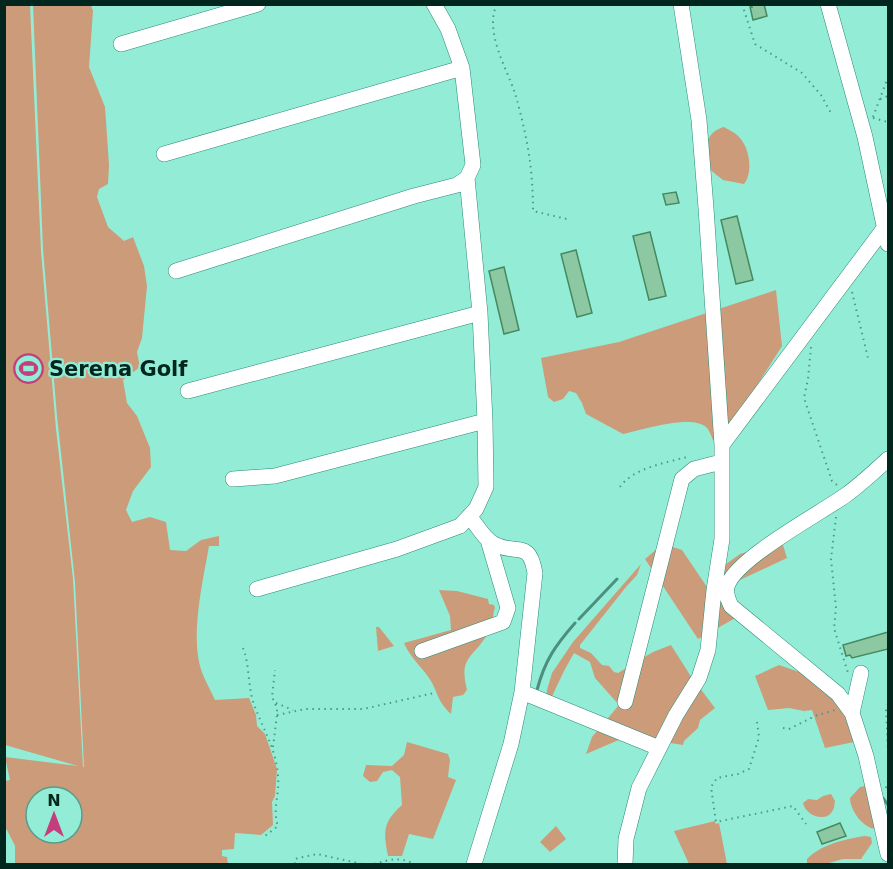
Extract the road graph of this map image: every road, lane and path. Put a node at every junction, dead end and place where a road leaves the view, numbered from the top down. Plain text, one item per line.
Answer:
1 (258, 4) edge
2 (434, 4) edge
3 (497, 4) edge
4 (681, 4) edge
5 (742, 4) edge
6 (828, 4) edge
7 (121, 44) dead end
8 (462, 68) junction
9 (888, 77) edge
10 (888, 96) edge
11 (880, 99) junction
12 (831, 113) dead end
13 (888, 122) edge
14 (164, 154) dead end
15 (467, 178) junction
16 (567, 219) dead end
17 (885, 227) junction
18 (888, 244) edge
19 (176, 271) dead end
20 (848, 278) junction
21 (480, 313) junction
22 (868, 358) dead end
23 (188, 391) dead end
24 (485, 421) junction
25 (722, 445) junction
26 (692, 456) dead end
27 (888, 459) edge
28 (721, 462) junction
29 (233, 479) dead end
30 (620, 487) dead end
31 (469, 516) junction
32 (488, 540) junction
33 (257, 589) dead end
34 (243, 648) dead end
35 (422, 651) dead end
36 (275, 670) dead end
37 (861, 674) dead end
38 (522, 692) junction
39 (434, 693) dead end
40 (625, 702) dead end
41 (275, 703) junction
42 (888, 704) edge
43 (849, 709) junction
44 (296, 711) junction
45 (278, 716) junction
46 (757, 722) dead end
47 (783, 728) dead end
48 (273, 747) junction
49 (659, 748) junction
50 (888, 751) edge
51 (874, 795) junction
52 (888, 811) edge
53 (806, 824) dead end
54 (265, 836) dead end
55 (888, 854) edge
56 (295, 864) edge
57 (362, 864) edge
58 (374, 864) edge
59 (414, 864) edge
60 (474, 864) edge
61 (625, 864) edge

1 - 7 street
2 - 8 street
3 - 16 path
4 - 25 street
5 - 12 path
6 - 17 street
8 - 14 street
8 - 15 street
9 - 11 path
10 - 11 path
11 - 13 path
15 - 19 street
15 - 21 street
17 - 18 street
17 - 20 street
20 - 22 path
20 - 25 street
21 - 23 street
21 - 24 street
24 - 29 street
24 - 31 street
25 - 28 street
26 - 30 path
27 - 43 street
28 - 40 street
28 - 49 street
31 - 32 street
31 - 33 street
32 - 35 street
32 - 38 street
34 - 48 path
36 - 41 path
37 - 43 street
38 - 49 street
38 - 60 street
39 - 44 path
41 - 44 path
41 - 45 path
42 - 50 path
43 - 47 path
43 - 51 street
44 - 45 path
45 - 48 path
46 - 53 path
48 - 54 path
49 - 61 street
51 - 52 street
51 - 55 street
56 - 57 path
58 - 59 path

